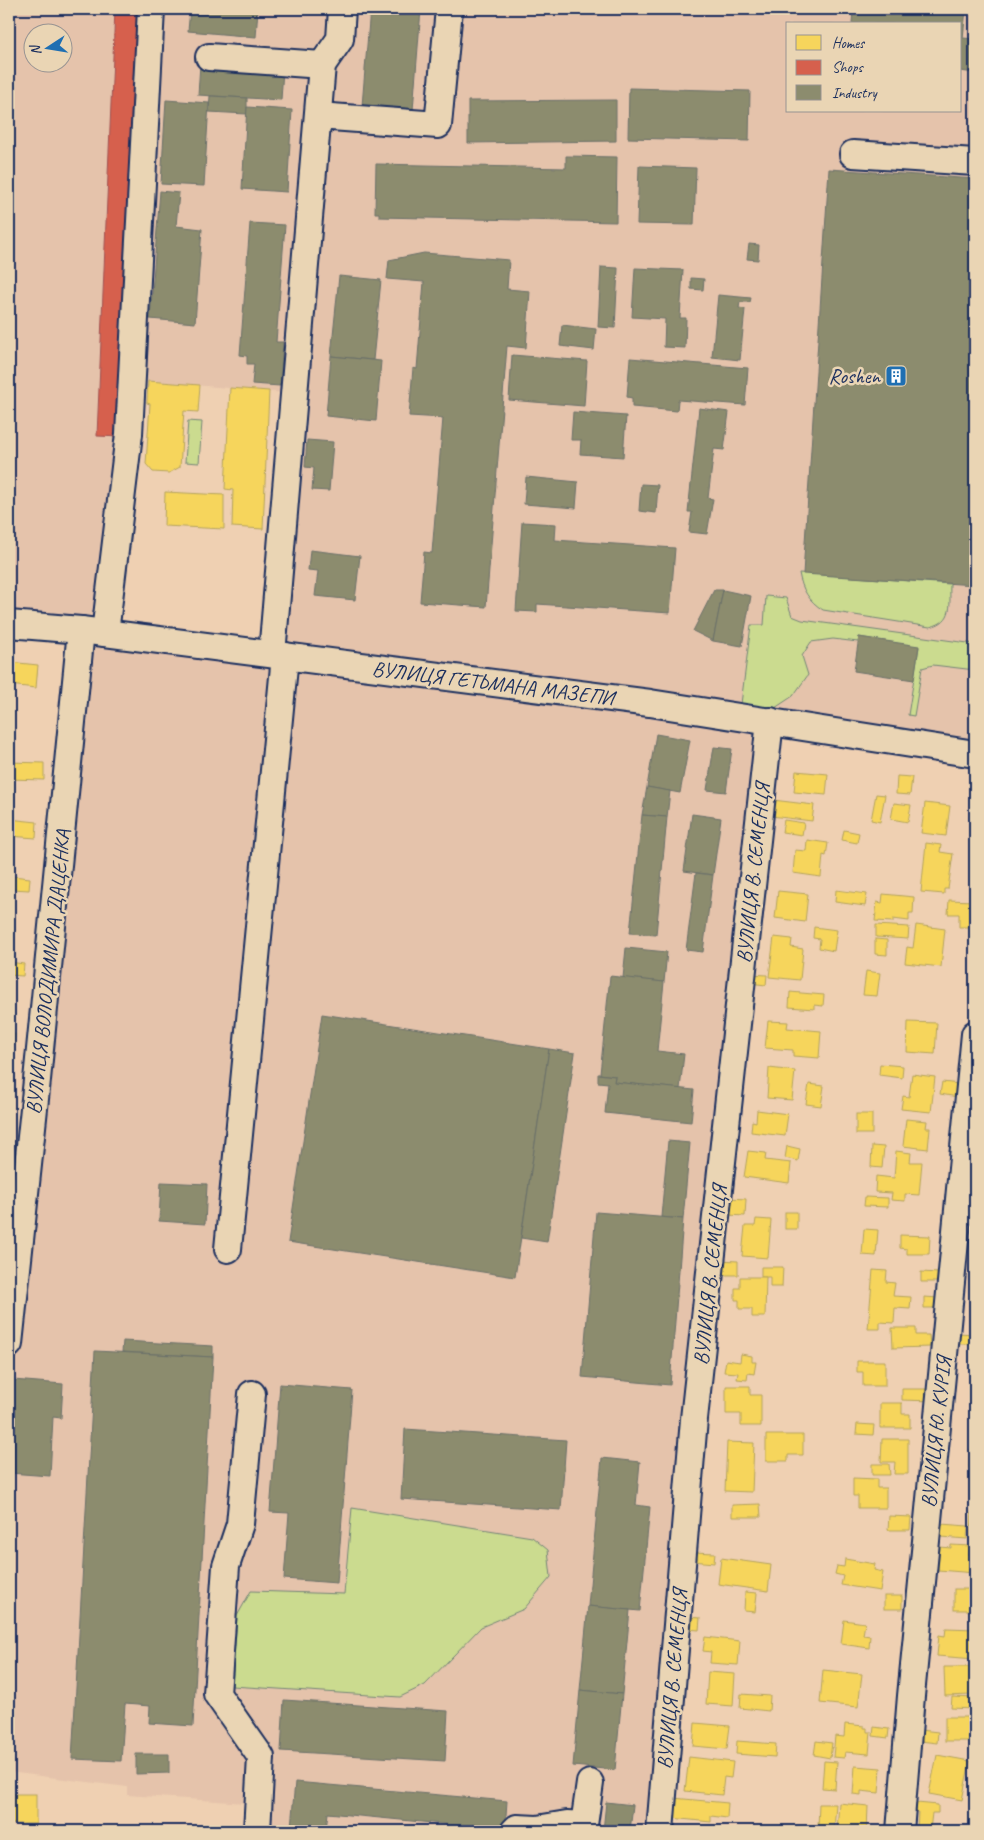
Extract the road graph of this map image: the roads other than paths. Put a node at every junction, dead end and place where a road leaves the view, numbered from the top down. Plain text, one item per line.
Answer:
1 (151, 9) edge
2 (342, 9) edge
3 (449, 9) edge
4 (209, 57) dead end
5 (322, 65) junction
6 (318, 116) junction
7 (853, 154) dead end
8 (975, 162) edge
9 (9, 624) edge
10 (93, 631) junction
11 (279, 655) junction
12 (770, 721) junction
13 (975, 754) edge
14 (975, 1034) edge
15 (228, 1248) dead end
16 (9, 1344) edge
17 (252, 1394) dead end
18 (590, 1783) dead end
19 (257, 1831) edge
20 (514, 1831) edge
21 (660, 1831) edge
22 (900, 1831) edge

1 - 10 street, ВУЛИЦЯ ВОЛОДИМИРА ДАЦЕНКА
2 - 5 street
3 - 6 street
4 - 5 street
5 - 6 street
6 - 11 street
7 - 8 street
9 - 10 street, ВУЛИЦЯ ГЕТЬМАНА МАЗЕПИ
10 - 11 street, ВУЛИЦЯ ГЕТЬМАНА МАЗЕПИ
10 - 16 street, ВУЛИЦЯ ВОЛОДИМИРА ДАЦЕНКА
11 - 12 street, ВУЛИЦЯ ГЕТЬМАНА МАЗЕПИ
11 - 15 street
12 - 13 street, ВУЛИЦЯ ГЕТЬМАНА МАЗЕПИ
12 - 21 street, ВУЛИЦЯ В. СЕМЕНЦЯ
14 - 22 street, ВУЛИЦЯ Ю. КУРІЯ
17 - 19 street
18 - 20 street

